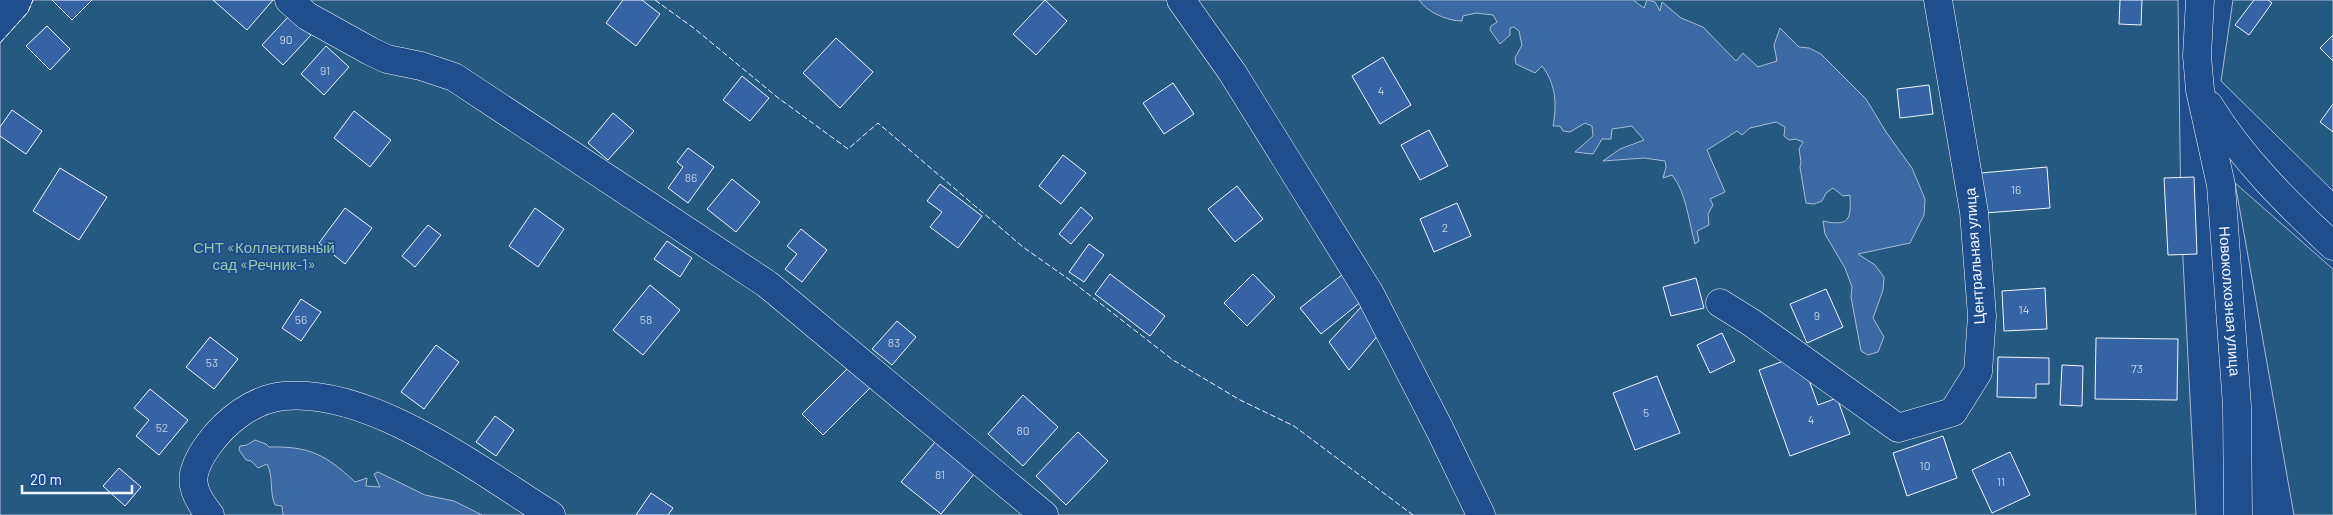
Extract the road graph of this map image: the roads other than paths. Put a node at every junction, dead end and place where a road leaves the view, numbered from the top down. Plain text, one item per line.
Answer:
1 (289, 0) edge
2 (1181, 0) edge
3 (1938, 0) edge
4 (2200, 0) edge
5 (2200, 90) junction
6 (2333, 246) edge
7 (1720, 303) dead end
8 (210, 515) edge
9 (551, 515) edge
10 (1044, 515) edge
11 (1481, 515) edge
12 (2238, 515) edge

1 - 10 street
2 - 11 street
3 - 7 street, Центральная улица
4 - 5 street, Новоколхозная улица
5 - 6 street, Новоколхозная улица
5 - 12 street, Новоколхозная улица
8 - 9 street

